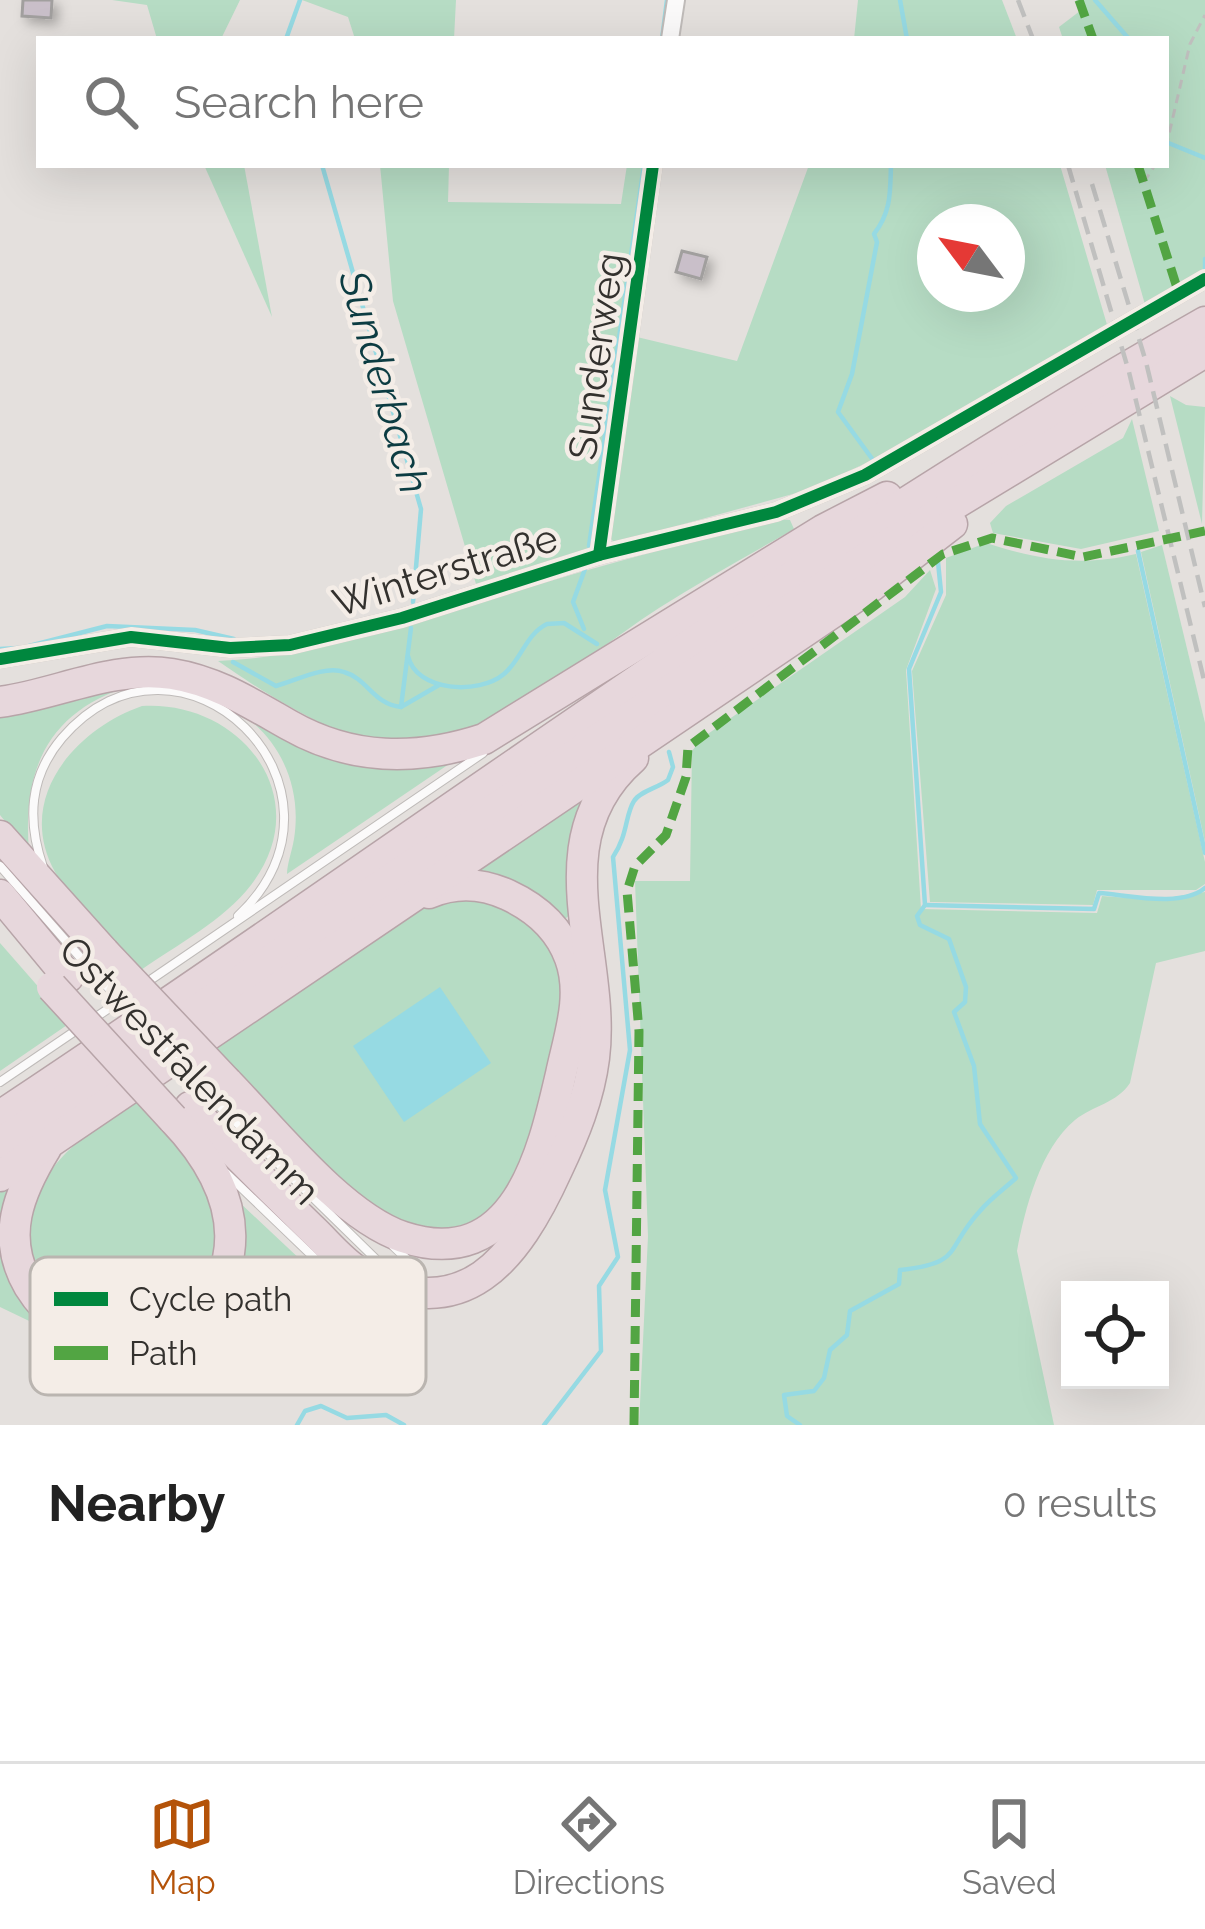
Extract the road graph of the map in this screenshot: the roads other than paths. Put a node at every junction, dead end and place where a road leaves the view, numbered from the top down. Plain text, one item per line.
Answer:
1 (676, 0) edge
2 (670, 36) edge
3 (653, 168) edge
4 (1200, 282) edge
5 (1205, 322) edge
6 (1205, 352) edge
7 (1056, 424) junction
8 (599, 555) junction
9 (0, 659) edge
10 (566, 692) junction
11 (0, 702) edge
12 (679, 716) junction
13 (0, 833) edge
14 (0, 866) edge
15 (0, 895) edge
16 (55, 896) junction
17 (386, 914) junction
18 (0, 927) edge
19 (214, 937) junction
20 (78, 970) junction
21 (0, 1082) edge
22 (196, 1106) junction
23 (0, 1116) edge
24 (50, 1142) junction
25 (0, 1143) edge
26 (0, 1176) edge
27 (351, 1206) junction
28 (227, 1257) edge
29 (331, 1257) edge
30 (372, 1257) edge
31 (405, 1257) edge
32 (30, 1286) edge
33 (426, 1289) edge

1 - 2 street
3 - 8 street, Sunderweg
4 - 8 street, Winterstraße
5 - 7 highway
6 - 7 highway
7 - 10 highway
7 - 12 highway
7 - 23 highway
7 - 25 highway
8 - 9 street, Winterstraße
10 - 11 highway
10 - 19 lane
12 - 17 highway
12 - 33 highway, Ostwestfalendamm
13 - 16 highway
14 - 20 lane, Ostwestfalendamm
15 - 20 highway, Ostwestfalendamm
16 - 19 lane
16 - 20 highway
17 - 24 highway
17 - 27 highway
18 - 20 highway
19 - 21 lane
20 - 22 highway, bridge
20 - 22 highway, bridge
22 - 27 highway
22 - 28 highway
22 - 29 highway, Ostwestfalendamm
22 - 30 lane, Ostwestfalendamm
24 - 26 highway
24 - 32 highway
27 - 31 lane

